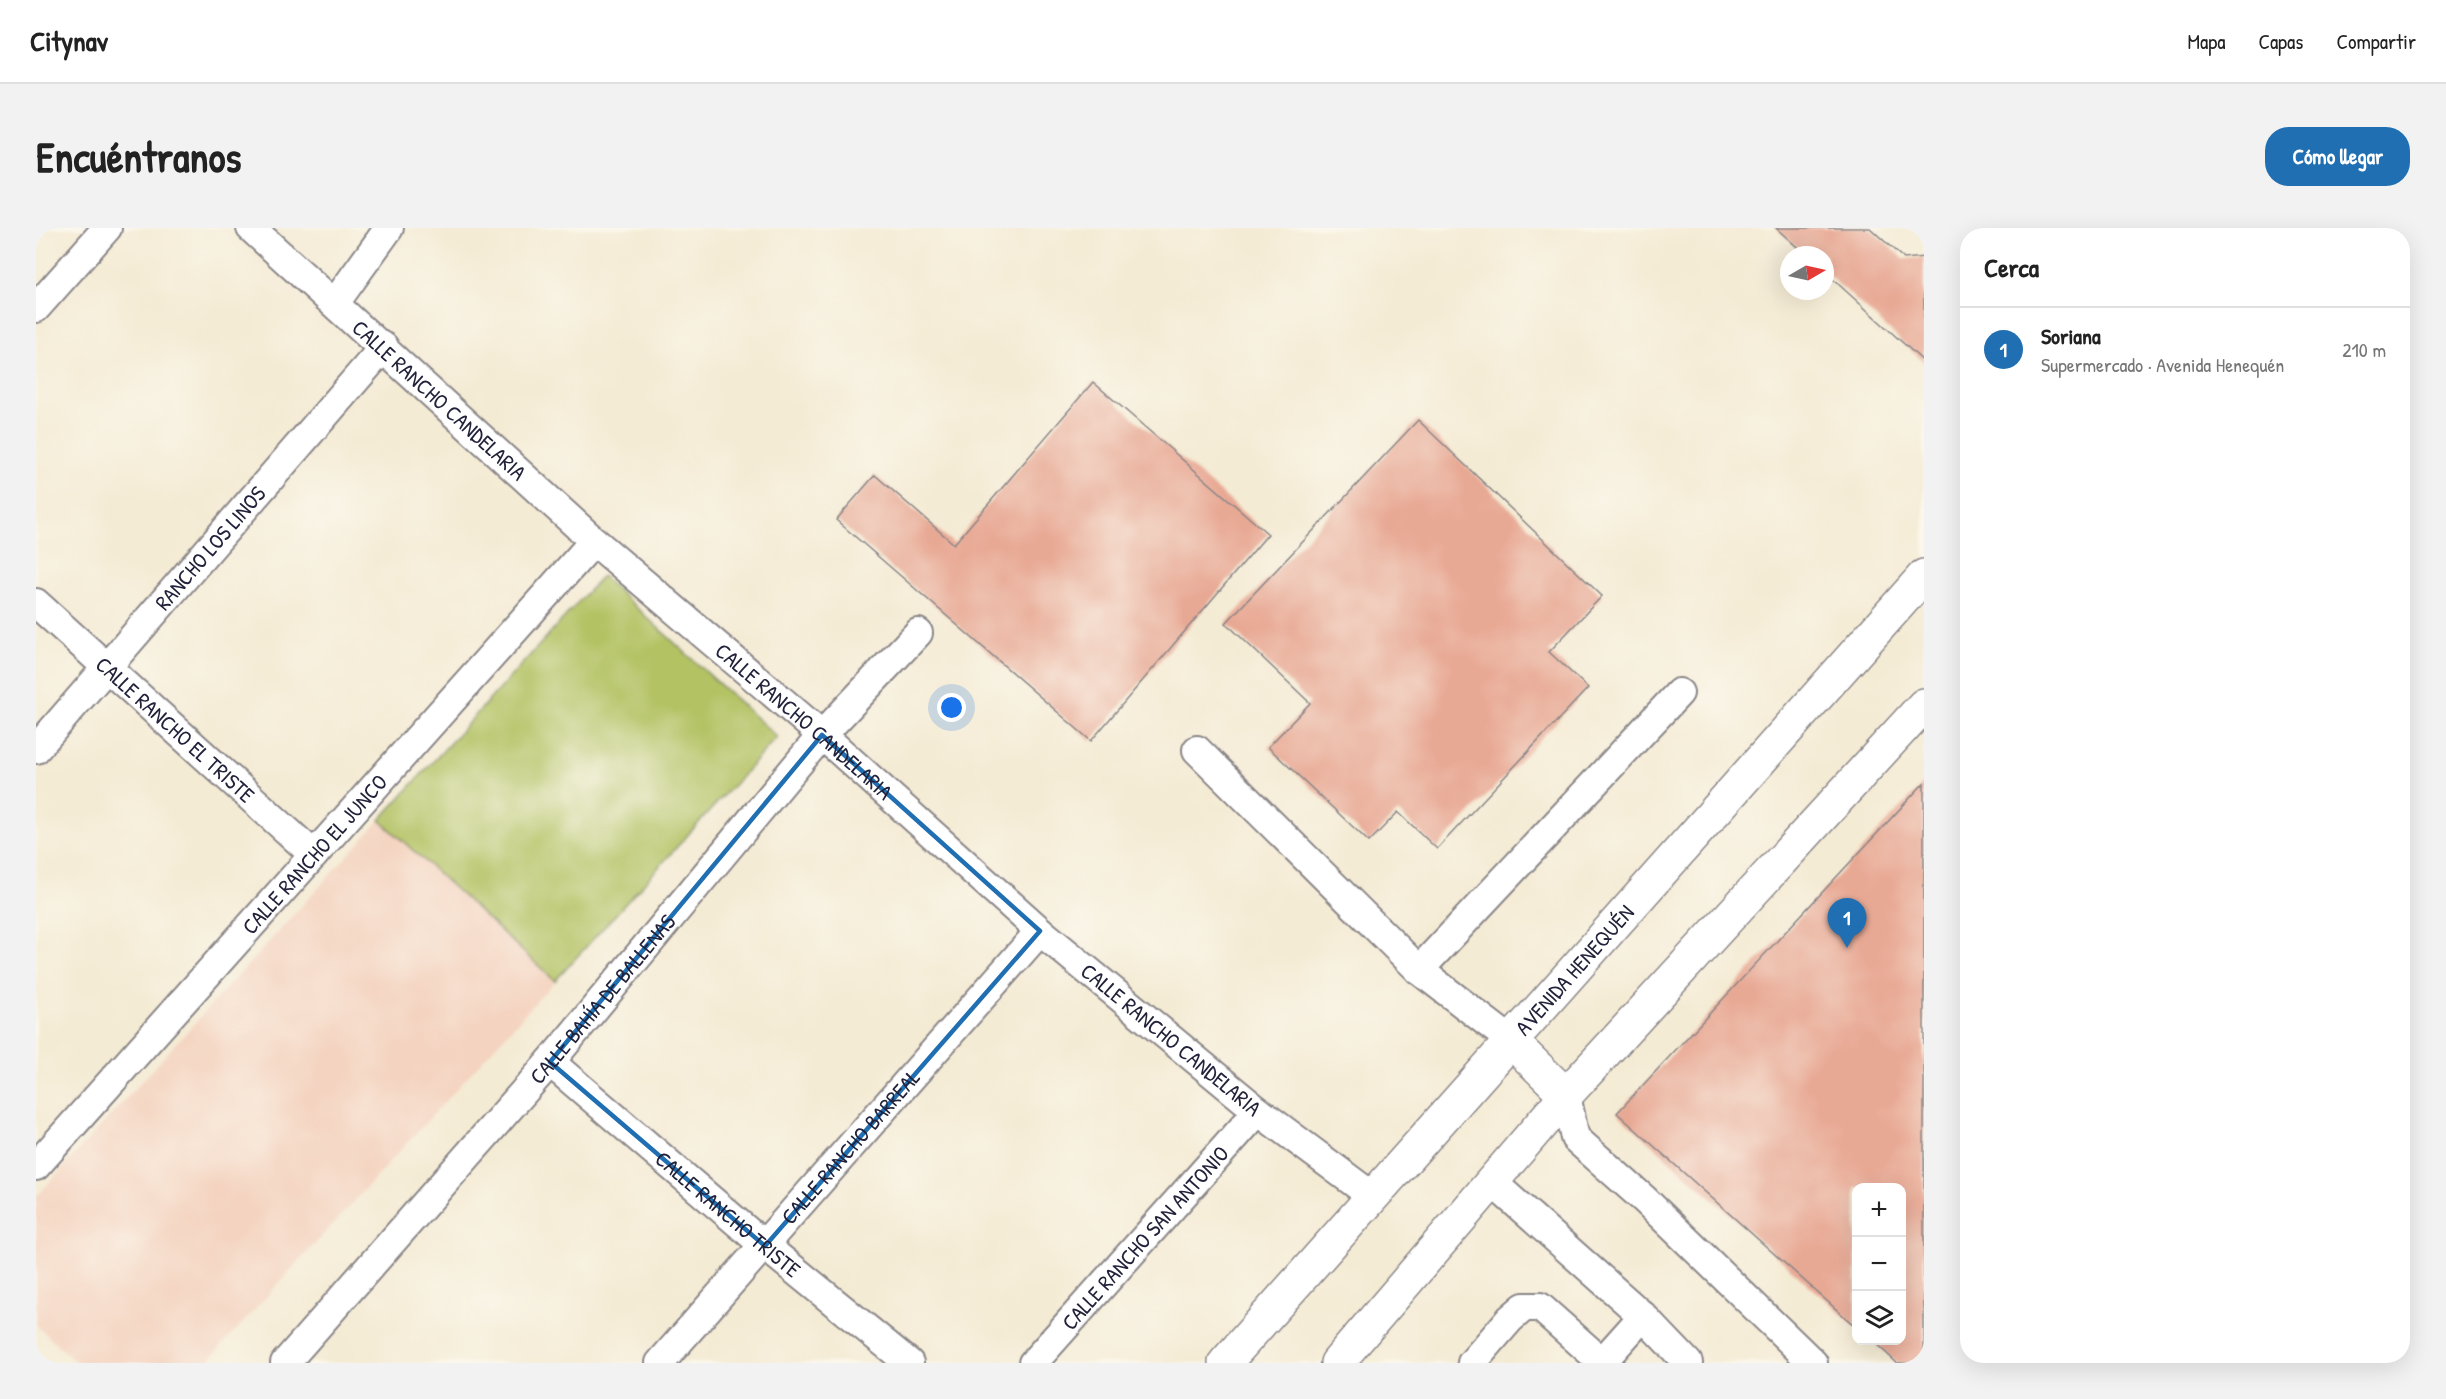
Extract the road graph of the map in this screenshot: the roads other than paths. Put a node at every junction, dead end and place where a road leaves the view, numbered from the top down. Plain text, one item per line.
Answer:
1 (107, 228) edge
2 (251, 228) edge
3 (389, 228) edge
4 (335, 303) junction
5 (36, 308) edge
6 (384, 347) junction
7 (594, 541) junction
8 (1924, 576) edge
9 (36, 603) edge
10 (918, 633) dead end
11 (108, 668) junction
12 (1679, 693) dead end
13 (1924, 705) edge
14 (822, 735) junction
15 (36, 749) edge
16 (1197, 750) dead end
17 (314, 855) junction
18 (1040, 931) junction
19 (1419, 970) junction
20 (1510, 1040) junction
21 (550, 1062) junction
22 (1566, 1095) junction
23 (1258, 1112) junction
24 (36, 1166) edge
25 (1492, 1182) junction
26 (1372, 1196) junction
27 (765, 1246) junction
28 (1643, 1316) junction
29 (1601, 1362) edge
30 (285, 1363) edge
31 (660, 1363) edge
32 (909, 1363) edge
33 (1033, 1363) edge
34 (1225, 1363) edge
35 (1337, 1363) edge
36 (1472, 1363) edge
37 (1688, 1363) edge
38 (1813, 1363) edge

1 - 5 street
2 - 4 street, CALLE RANCHO CANDELARIA
3 - 4 street
4 - 6 street, CALLE RANCHO CANDELARIA
6 - 7 street, CALLE RANCHO CANDELARIA
6 - 11 street, RANCHO LOS LINOS
7 - 14 street, CALLE RANCHO CANDELARIA
7 - 17 street, CALLE RANCHO EL JUNCO
8 - 20 main road, AVENIDA HENEQUÉN
9 - 11 street, CALLE RANCHO EL TRISTE
10 - 14 street, CALLE BAHÍA DE BALLENAS
11 - 15 street, RANCHO LOS LINOS
11 - 17 street, CALLE RANCHO EL TRISTE
12 - 19 street
13 - 22 main road
14 - 18 street, CALLE RANCHO CANDELARIA
14 - 21 street, CALLE BAHÍA DE BALLENAS
16 - 19 street
17 - 24 street, CALLE RANCHO EL JUNCO
18 - 23 street, CALLE RANCHO CANDELARIA
18 - 27 street, CALLE RANCHO BARREAL
19 - 20 street
20 - 22 main road
20 - 26 main road, AVENIDA HENEQUÉN
21 - 27 street, CALLE RANCHO TRISTE
21 - 30 street, CALLE BAHÍA DE BALLENAS
22 - 25 main road
22 - 38 street
23 - 26 street, CALLE RANCHO CANDELARIA
23 - 33 street, CALLE RANCHO SAN ANTONIO
25 - 28 street
25 - 35 main road
26 - 34 main road, AVENIDA HENEQUÉN
27 - 31 street, CALLE RANCHO BARREAL
27 - 32 street, CALLE RANCHO TRISTE
28 - 29 street
28 - 37 street
29 - 36 street

